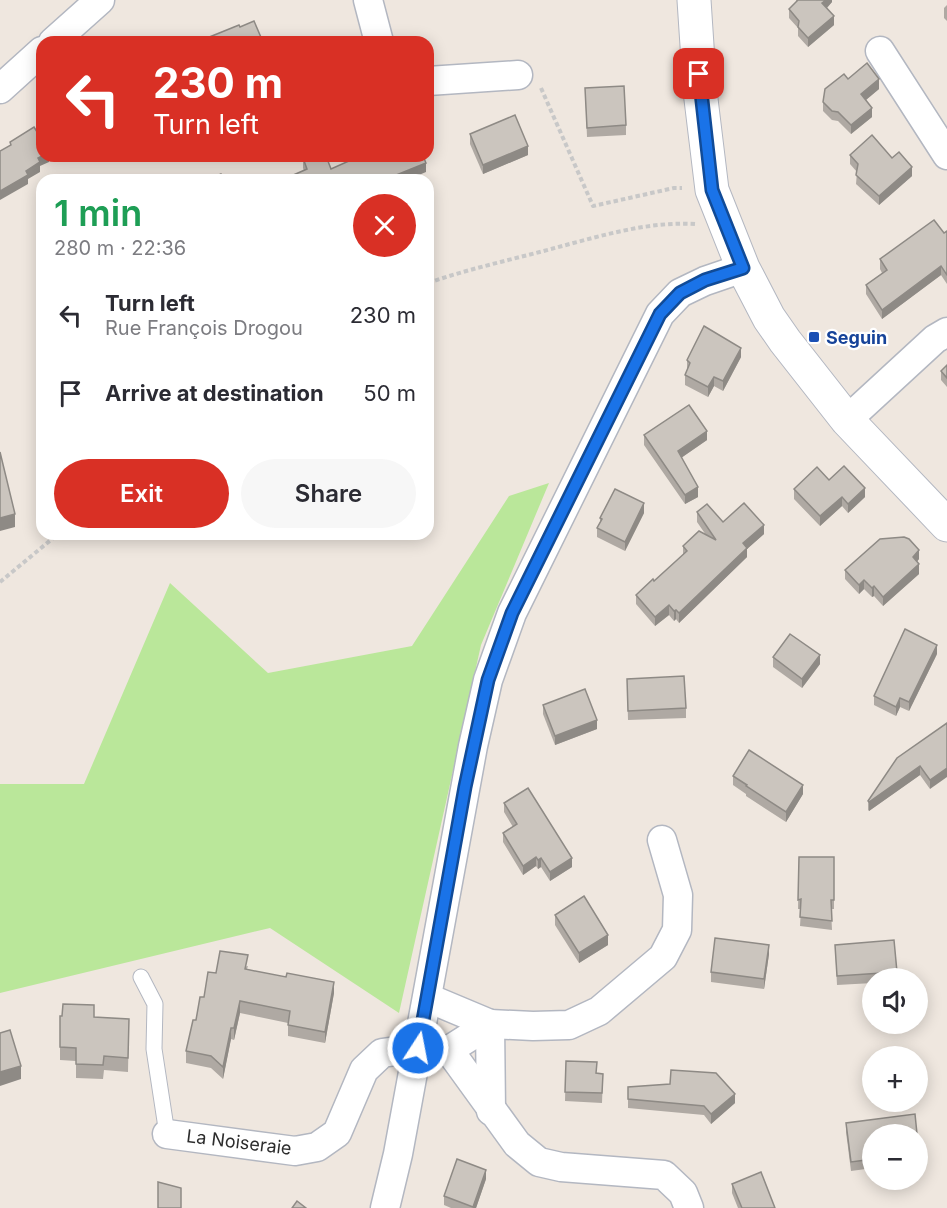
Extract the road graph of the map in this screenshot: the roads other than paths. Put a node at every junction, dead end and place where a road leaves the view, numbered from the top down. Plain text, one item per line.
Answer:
1 (100, 0) edge
2 (368, 0) edge
3 (694, 0) edge
4 (60, 36) edge
5 (377, 36) edge
6 (880, 51) dead end
7 (36, 56) edge
8 (518, 75) road end
9 (434, 81) edge
10 (0, 89) edge
11 (947, 155) edge
12 (743, 268) junction
13 (947, 332) edge
14 (847, 420) junction
15 (947, 525) edge
16 (662, 840) dead end
17 (141, 977) dead end
18 (428, 999) junction
19 (490, 1024) junction
20 (418, 1048) junction
21 (449, 1050) junction
22 (491, 1111) junction
23 (167, 1134) joint
24 (385, 1208) edge
25 (689, 1208) edge

1 - 4 street
2 - 5 street
3 - 12 street
6 - 11 street
7 - 10 street
8 - 9 street
12 - 14 street
12 - 18 street
13 - 14 street
14 - 15 street
16 - 19 street
17 - 23 lane, La Noiseraie
18 - 19 street
18 - 20 street
19 - 21 street
19 - 22 street
20 - 21 street, La Noiseraie
20 - 23 street, La Noiseraie
20 - 24 street
21 - 22 street
22 - 25 street

